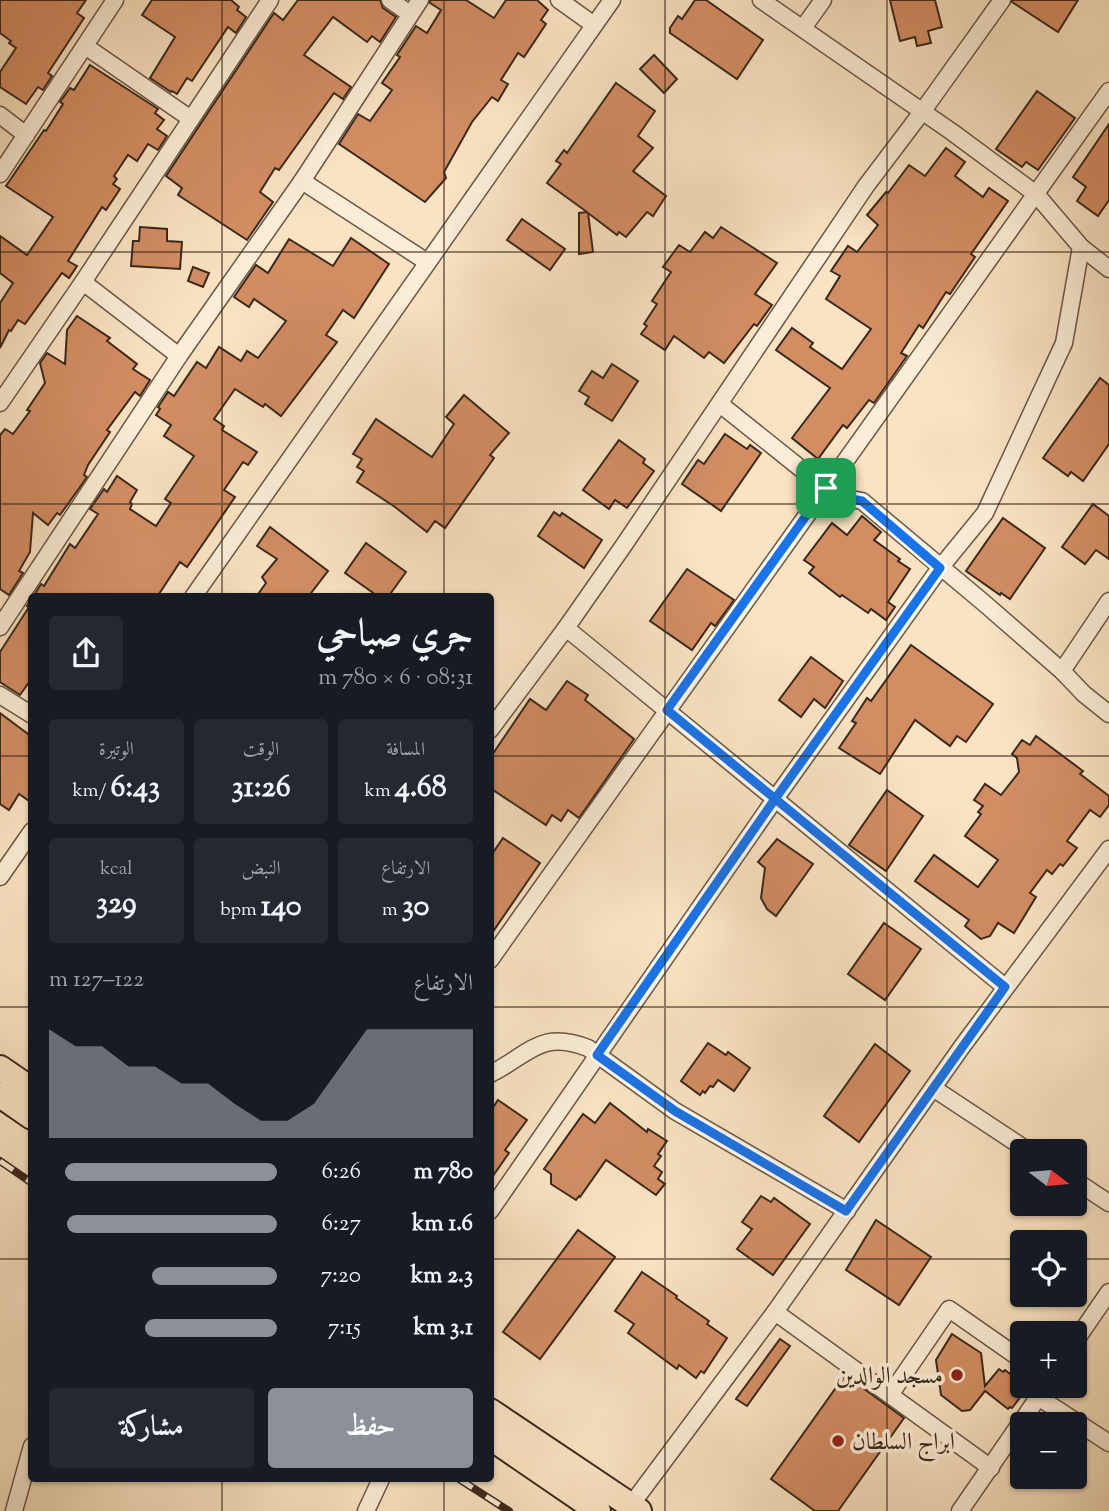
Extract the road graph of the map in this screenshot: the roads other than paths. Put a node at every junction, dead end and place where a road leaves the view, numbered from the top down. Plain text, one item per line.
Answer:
1 (115, 0) edge
2 (270, 0) edge
3 (390, 0) edge
4 (420, 0) edge
5 (559, 0) edge
6 (612, 0) edge
7 (761, 0) edge
8 (822, 0) edge
9 (1002, 0) edge
10 (410, 15) junction
11 (594, 24) junction
12 (803, 28) junction
13 (85, 46) junction
14 (1109, 91) edge
15 (922, 112) junction
16 (0, 115) edge
17 (191, 120) junction
18 (26, 135) junction
19 (0, 174) edge
20 (302, 181) junction
21 (1035, 194) junction
22 (1081, 247) junction
23 (427, 262) junction
24 (1109, 269) edge
25 (83, 282) junction
26 (179, 356) junction
27 (0, 403) edge
28 (720, 404) junction
29 (826, 488) junction
30 (940, 568) junction
31 (197, 593) edge
32 (1109, 601) edge
33 (3, 616) edge
34 (566, 628) junction
35 (1062, 671) junction
36 (0, 695) edge
37 (667, 710) junction
38 (28, 712) edge
39 (1109, 714) edge
40 (494, 725) edge
41 (775, 799) junction
42 (28, 837) edge
43 (1109, 849) edge
44 (0, 877) edge
45 (494, 954) edge
46 (1005, 987) junction
47 (597, 1055) junction
48 (0, 1068) edge
49 (494, 1072) edge
50 (28, 1087) edge
51 (933, 1088) junction
52 (0, 1095) edge
53 (28, 1114) edge
54 (1010, 1139) edge
55 (1087, 1189) edge
56 (1109, 1203) edge
57 (494, 1204) edge
58 (846, 1211) junction
59 (1109, 1292) edge
60 (775, 1312) junction
61 (1087, 1324) edge
62 (1010, 1352) edge
63 (890, 1395) junction
64 (1038, 1398) edge
65 (1050, 1398) edge
66 (494, 1414) edge
67 (494, 1440) edge
68 (1109, 1443) edge
69 (28, 1460) edge
70 (991, 1468) junction
71 (380, 1482) edge
72 (635, 1508) edge
73 (14, 1511) edge
74 (366, 1511) edge
75 (598, 1511) edge
76 (960, 1511) edge

1 - 13 street
2 - 17 street
3 - 10 street
4 - 10 street
5 - 11 street
6 - 11 street
7 - 12 street
8 - 12 street
9 - 15 street
10 - 20 street
11 - 23 street
12 - 15 street
13 - 17 street
13 - 18 street
14 - 21 street
15 - 21 street
15 - 28 street
16 - 18 street
17 - 25 street
18 - 19 street
20 - 23 street
20 - 26 street
21 - 22 street
21 - 29 street
22 - 24 street
22 - 30 street
23 - 31 street
25 - 26 street
25 - 27 street
26 - 33 street
28 - 29 street
28 - 34 street
29 - 30 street
29 - 37 street
30 - 35 street
30 - 41 street
32 - 35 street
34 - 37 street
34 - 40 street
35 - 39 street
36 - 38 street
37 - 41 street
37 - 45 street
41 - 46 street
41 - 47 street
42 - 44 street
43 - 46 street
46 - 51 street
47 - 49 street
47 - 57 street
47 - 58 street
48 - 50 main road
51 - 54 street
51 - 58 street
52 - 53 main road
55 - 56 street
58 - 60 street
59 - 61 street
60 - 63 street
60 - 72 street
62 - 63 street
63 - 70 street
64 - 70 street
65 - 68 street
66 - 72 main road
67 - 75 main road
69 - 73 street
70 - 76 street
71 - 74 street

